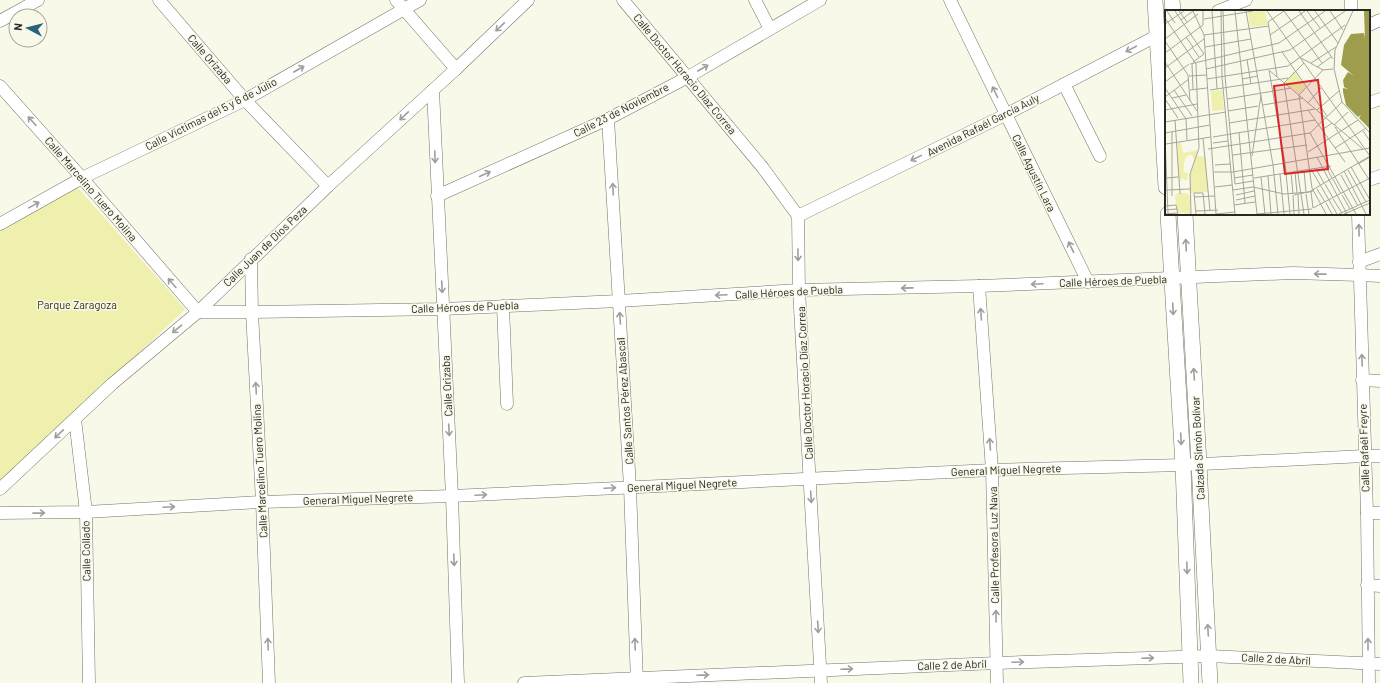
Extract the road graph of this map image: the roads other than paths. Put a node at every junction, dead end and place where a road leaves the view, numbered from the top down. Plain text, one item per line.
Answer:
1 (38, 0) edge
2 (159, 0) edge
3 (420, 0) edge
4 (528, 0) edge
5 (623, 0) edge
6 (755, 0) edge
7 (820, 0) edge
8 (950, 0) edge
9 (1156, 0) edge
10 (1172, 0) edge
11 (1246, 0) edge
12 (400, 4) edge
13 (1173, 10) edge
14 (1221, 10) edge
15 (1380, 20) edge
16 (0, 21) edge
17 (1370, 25) edge
18 (770, 29) junction
19 (1161, 33) edge
20 (456, 69) junction
21 (688, 77) junction
22 (1064, 84) junction
23 (0, 86) edge
24 (432, 90) junction
25 (1380, 99) edge
26 (245, 100) junction
27 (1370, 103) edge
28 (1006, 115) junction
29 (608, 119) junction
30 (1100, 156) dead end
31 (1165, 156) edge
32 (1380, 176) edge
33 (82, 178) junction
34 (1370, 180) edge
35 (328, 186) junction
36 (437, 196) junction
37 (1168, 215) edge
38 (1185, 215) edge
39 (1358, 215) edge
40 (798, 216) junction
41 (1, 222) edge
42 (1380, 254) edge
43 (251, 259) junction
44 (1359, 262) junction
45 (1360, 275) junction
46 (1380, 276) edge
47 (1187, 277) junction
48 (1172, 279) junction
49 (1088, 282) junction
50 (979, 286) junction
51 (799, 290) junction
52 (619, 301) junction
53 (503, 306) junction
54 (443, 309) junction
55 (198, 312) junction
56 (252, 312) junction
57 (1362, 380) junction
58 (1380, 381) edge
59 (507, 404) dead end
60 (75, 419) junction
61 (1364, 456) junction
62 (1380, 456) edge
63 (1199, 464) junction
64 (1183, 465) junction
65 (992, 470) junction
66 (810, 480) junction
67 (630, 487) junction
68 (0, 489) edge
69 (452, 496) junction
70 (262, 502) junction
71 (86, 512) junction
72 (0, 513) edge
73 (1367, 513) junction
74 (1380, 513) edge
75 (1367, 585) junction
76 (1380, 586) edge
77 (1209, 656) junction
78 (1190, 657) junction
79 (997, 663) junction
80 (1368, 663) junction
81 (1380, 664) edge
82 (820, 670) junction
83 (637, 681) edge
84 (88, 683) edge
85 (269, 683) edge
86 (458, 683) edge
87 (524, 683) edge
88 (821, 683) edge
89 (997, 683) edge
90 (1191, 683) edge
91 (1210, 683) edge
92 (1368, 683) edge

1 - 16 street
2 - 26 street, Calle Orizaba
3 - 12 street, Calle Víctimas del 5 y 6 de Julio
4 -> 20 street, Calle Juan de Dios Peza
5 - 21 street, Calle Doctor Horacio Díaz Correa
6 - 18 street
7 - 18 street, Calle 23 de Noviembre
28 -> 8 street, Calle Agustín Lara
9 - 19 main road
10 - 13 main road
11 - 14 street
12 - 20 street
26 -> 12 street, Calle Víctimas del 5 y 6 de Julio
15 - 17 street
21 -> 18 street, Calle 23 de Noviembre
19 -> 22 street, Avenida Rafaél García Auly
19 - 31 main road
20 - 24 street, Calle Juan de Dios Peza
21 - 29 street, Calle 23 de Noviembre
21 - 40 street, Calle Doctor Horacio Díaz Correa
22 - 28 street, Avenida Rafaél García Auly
22 - 30 street
33 -> 23 street, Calle Marcelino Tuero Molina
24 -> 35 street, Calle Juan de Dios Peza
24 -> 36 street, Calle Orizaba
25 - 27 street
26 - 33 street, Calle Víctimas del 5 y 6 de Julio
26 - 35 street, Calle Orizaba
28 -> 40 street, Avenida Rafaél García Auly
49 -> 28 street, Calle Agustín Lara
36 -> 29 street, Calle 23 de Noviembre
52 -> 29 street, Calle Santos Pérez Abascal
32 - 34 street
41 -> 33 street, Calle Víctimas del 5 y 6 de Julio
55 -> 33 street, Calle Marcelino Tuero Molina
35 - 43 street, Calle Juan de Dios Peza
36 -> 54 street, Calle Orizaba
37 - 48 main road, Calzada Simón Bolívar
47 -> 38 main road, Calzada Simón Bolívar
44 -> 39 street, Calle Rafaél Freyre
40 -> 51 street, Calle Doctor Horacio Díaz Correa
42 - 44 street
43 - 55 street, Calle Juan de Dios Peza
43 - 56 street, Calle Marcelino Tuero Molina
44 - 45 street, Calle Rafaél Freyre
45 - 46 street, Calle Héroes de Puebla
45 -> 47 street, Calle Héroes de Puebla
57 -> 45 street, Calle Rafaél Freyre
47 - 48 street, Calle Héroes de Puebla
63 -> 47 main road, Calzada Simón Bolívar
48 - 49 street, Calle Héroes de Puebla
48 -> 64 main road, Calzada Simón Bolívar
49 -> 50 street, Calle Héroes de Puebla
50 -> 51 street, Calle Héroes de Puebla
65 -> 50 street, Calle Profesora Luz Nava
51 -> 52 street, Calle Héroes de Puebla
51 - 66 street, Calle Doctor Horacio Díaz Correa
52 - 53 street, Calle Héroes de Puebla
67 -> 52 street, Calle Santos Pérez Abascal
53 - 54 street, Calle Héroes de Puebla
53 - 59 street
54 - 56 street, Calle Héroes de Puebla
54 -> 69 street, Calle Orizaba
55 - 56 street, Calle Héroes de Puebla
55 -> 60 street, Calle Juan de Dios Peza
70 -> 56 street, Calle Marcelino Tuero Molina
57 - 58 street
57 - 61 street, Calle Rafaél Freyre
60 -> 68 street, Calle Juan de Dios Peza
60 - 71 street, Calle Collado
61 - 62 street, General Miguel Negrete
61 - 63 street, General Miguel Negrete
61 - 73 street, Calle Rafaél Freyre
63 - 64 street, General Miguel Negrete
77 -> 63 main road, Calzada Simón Bolívar
64 - 65 street, General Miguel Negrete
64 -> 78 main road, Calzada Simón Bolívar
65 - 66 street, General Miguel Negrete
79 -> 65 street, Calle Profesora Luz Nava
66 - 67 street, General Miguel Negrete
66 -> 82 street, Calle Doctor Horacio Díaz Correa
69 -> 67 street, General Miguel Negrete
83 -> 67 street, Calle Santos Pérez Abascal
69 - 70 street, General Miguel Negrete
69 -> 86 street, Calle Orizaba
71 -> 70 street, General Miguel Negrete
85 -> 70 street, Calle Marcelino Tuero Molina
72 -> 71 street, General Miguel Negrete
71 - 84 street, Calle Collado
73 - 74 street
73 - 75 street, Calle Rafaél Freyre
75 - 76 street
80 -> 75 street, Calle Rafaél Freyre
77 - 78 street, Calle 2 de Abril
77 - 80 street, Calle 2 de Abril
77 - 91 main road, Calzada Simón Bolívar
79 -> 78 street, Calle 2 de Abril
78 - 90 main road, Calzada Simón Bolívar
82 -> 79 street, Calle 2 de Abril
79 - 89 street, Calle Profesora Luz Nava
80 - 81 street, Calle 2 de Abril
80 - 92 street, Calle Rafaél Freyre
83 -> 82 street, Calle 2 de Abril
82 - 88 street, Calle Doctor Horacio Díaz Correa
83 - 87 street, Calle 2 de Abril

